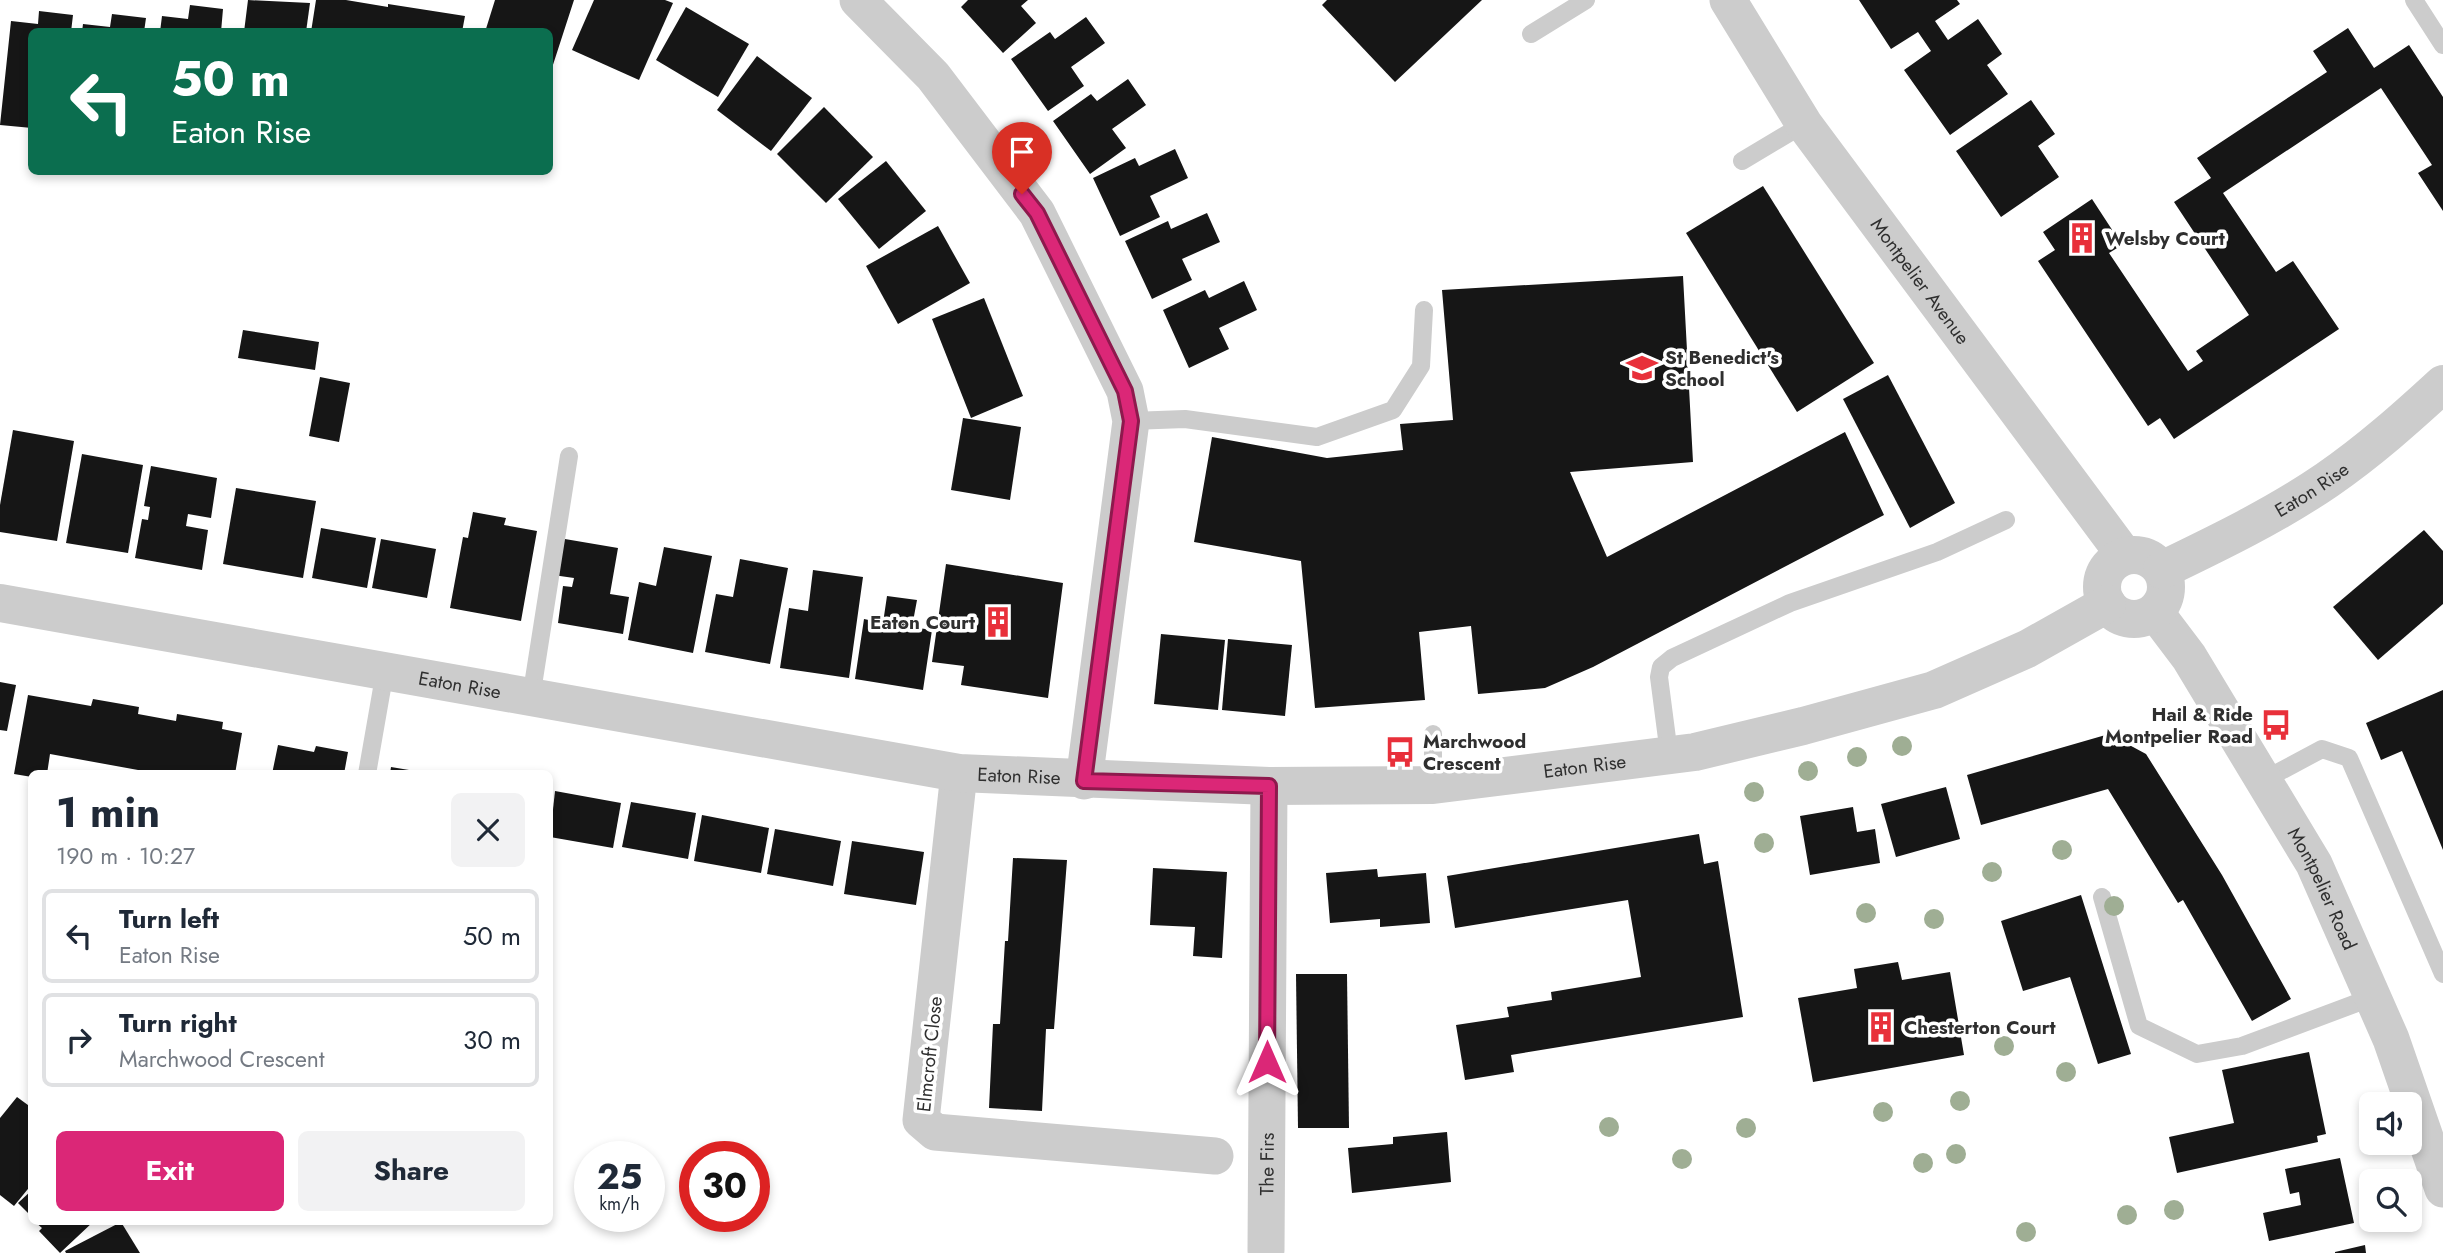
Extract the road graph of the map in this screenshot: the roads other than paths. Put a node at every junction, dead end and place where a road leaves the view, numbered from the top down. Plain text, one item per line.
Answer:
1 (858, 0) edge
2 (1586, 0) edge
3 (1728, 0) edge
4 (2414, 0) edge
5 (1531, 34) dead end
6 (2443, 45) edge
7 (1804, 124) junction
8 (1742, 161) dead end
9 (1424, 310) dead end
10 (2443, 384) edge
11 (1131, 421) junction
12 (569, 456) dead end
13 (2006, 520) dead end
14 (2125, 556) junction
15 (2162, 570) junction
16 (0, 603) edge
17 (2107, 604) junction
18 (2155, 612) junction
19 (385, 671) junction
20 (531, 698) junction
21 (1433, 734) dead end
22 (1669, 754) junction
23 (368, 770) edge
24 (959, 773) junction
25 (1084, 781) junction
26 (2262, 781) junction
27 (1433, 785) junction
28 (1269, 786) junction
29 (2102, 897) dead end
30 (2443, 974) edge
31 (2373, 997) junction
32 (1215, 1156) dead end
33 (2443, 1189) edge
34 (1266, 1250) dead end

1 - 11 street
2 - 5 lane
3 - 7 street, Montpelier Avenue
4 - 6 lane
7 - 8 lane
7 - 14 street, Montpelier Avenue
9 - 11 lane
10 - 15 street, Eaton Rise
11 - 25 street
12 - 20 lane
13 - 22 lane
14 - 15 street
14 - 17 street
15 - 18 street
16 - 19 street, Eaton Rise
17 - 18 street
17 - 22 street, Eaton Rise
18 - 26 street, Montpelier Road
19 - 20 street, Eaton Rise
19 - 23 lane
20 - 24 street, Eaton Rise
21 - 27 lane
22 - 27 street, Eaton Rise
24 - 25 street, Eaton Rise
24 - 32 street, Elmcroft Close
25 - 28 street, Eaton Rise
26 - 30 lane
26 - 31 street, Montpelier Road
27 - 28 street, Eaton Rise
28 - 34 street, The Firs
29 - 31 lane
31 - 33 street, Montpelier Road

